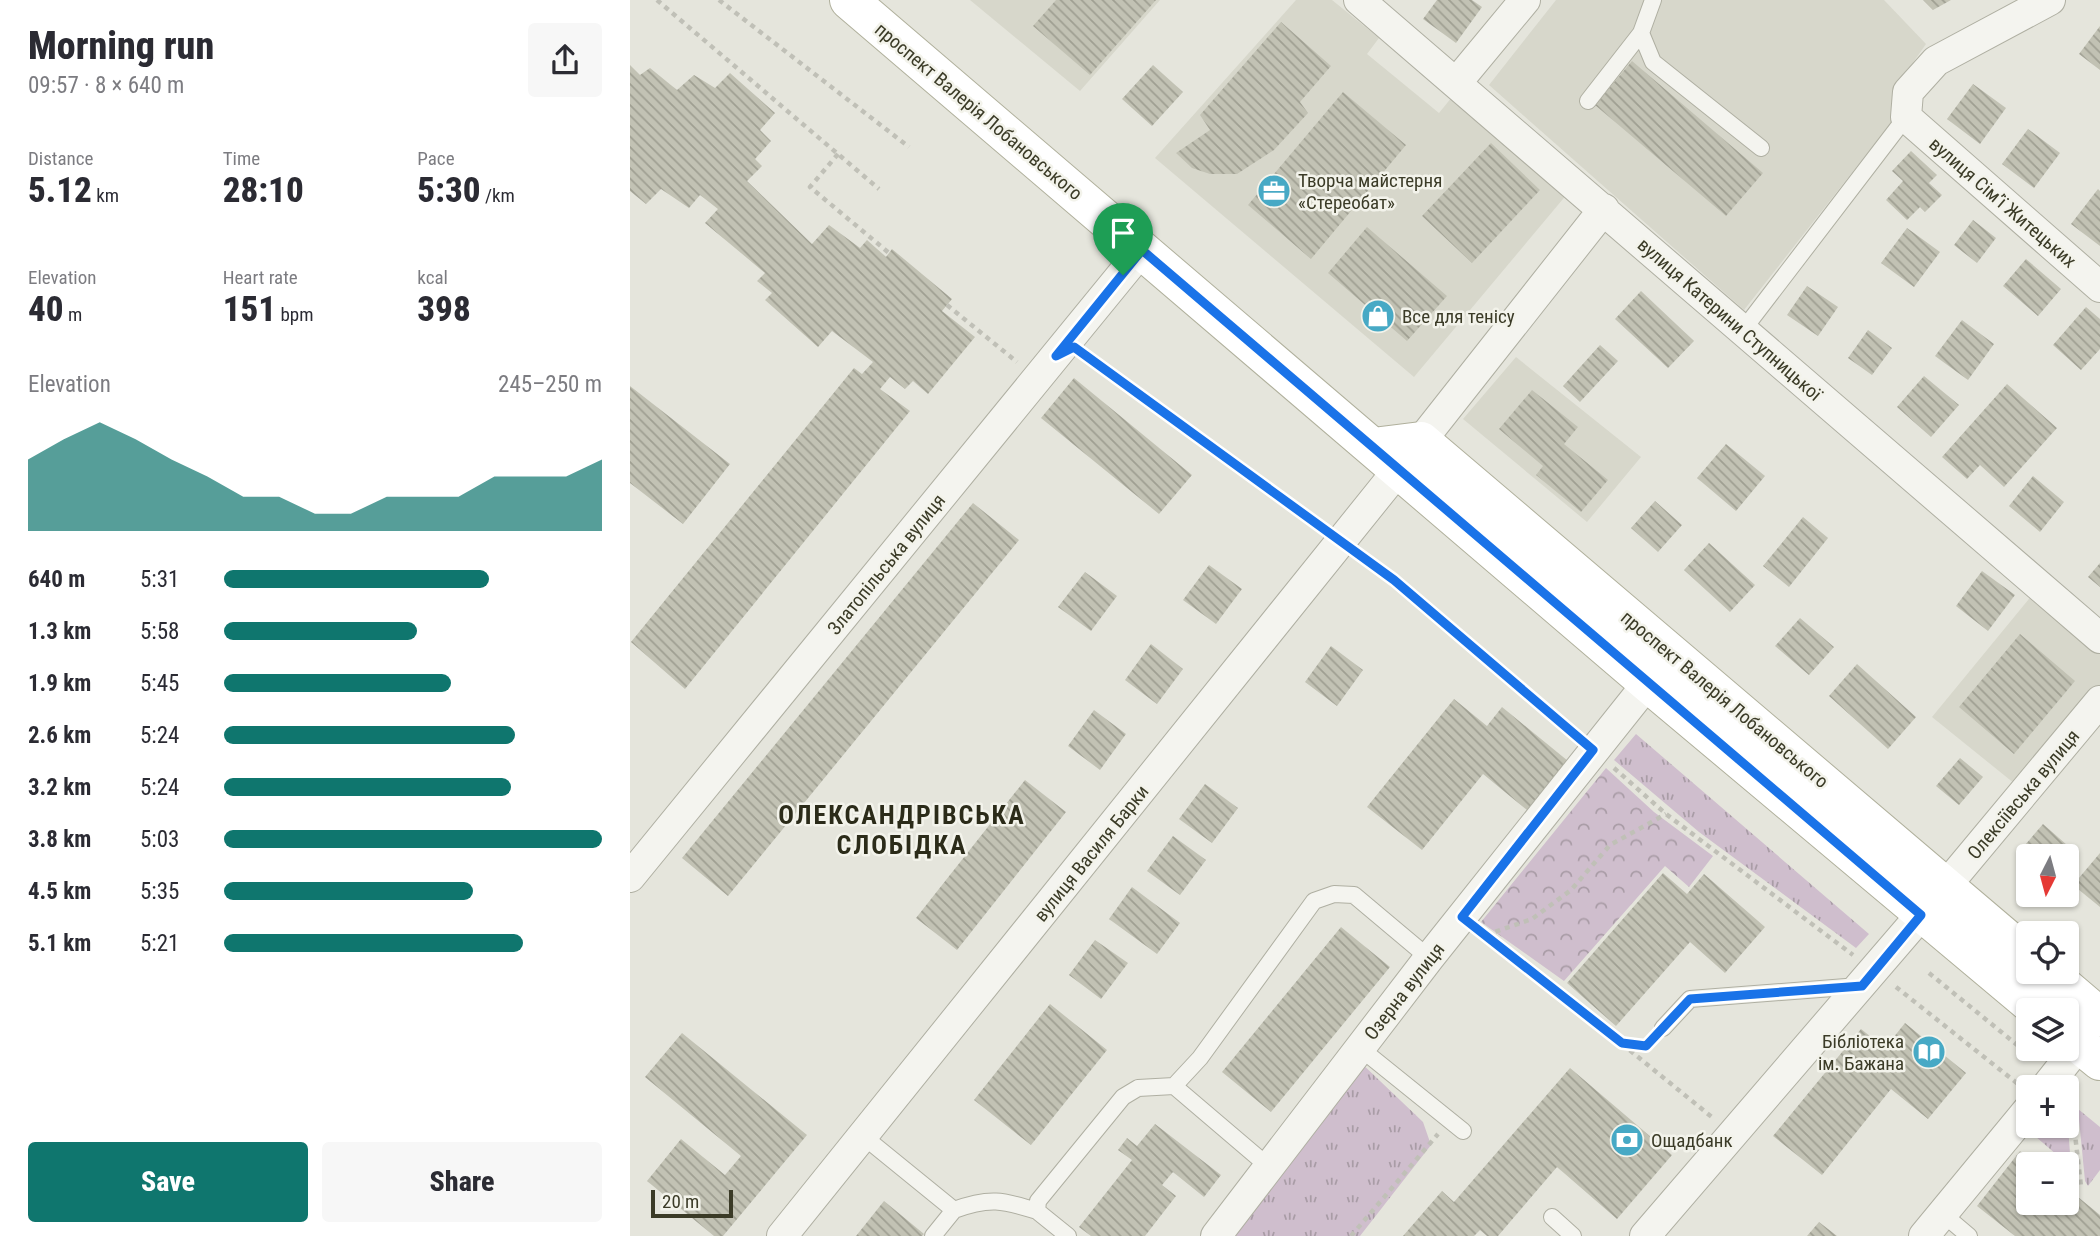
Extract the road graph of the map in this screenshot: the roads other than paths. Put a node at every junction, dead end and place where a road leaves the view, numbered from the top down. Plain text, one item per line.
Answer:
1 (849, 0) edge
2 (1359, 0) edge
3 (1525, 0) edge
4 (1653, 0) edge
5 (2050, 0) edge
6 (1641, 33) junction
7 (1457, 82) junction
8 (1588, 101) dead end
9 (1906, 117) junction
10 (1761, 148) dead end
11 (1604, 209) junction
12 (1142, 250) junction
13 (2100, 286) edge
14 (1743, 330) junction
15 (1398, 453) junction
16 (2100, 638) edge
17 (1648, 683) junction
18 (2100, 701) edge
19 (630, 877) edge
20 (1933, 901) junction
21 (2016, 950) edge
22 (1430, 958) junction
23 (1868, 979) junction
24 (2054, 984) edge
25 (2026, 998) edge
26 (1663, 1028) road end
27 (2087, 1039) edge
28 (1360, 1048) junction
29 (2066, 1075) edge
30 (1174, 1086) junction
31 (2016, 1125) edge
32 (1463, 1131) dead end
33 (863, 1136) junction
34 (1269, 1167) junction
35 (954, 1210) junction
36 (1037, 1211) junction
37 (1552, 1217) dead end
38 (1933, 1225) edge
39 (782, 1236) edge
40 (933, 1236) edge
41 (1068, 1236) edge
42 (1216, 1236) edge
43 (1573, 1236) edge
44 (1645, 1236) edge
45 (1969, 1236) edge

1 - 12 main road, проспект Валерія Лобановського
2 - 7 street, вулиця Катерини Ступницької
3 - 7 street
4 - 6 lane
5 - 9 street
6 - 8 lane
6 - 10 lane
7 - 11 street, вулиця Катерини Ступницької
9 - 13 street, вулиця Сімʼї Житецьких
9 - 14 lane
11 - 14 street, вулиця Катерини Ступницької
11 - 15 street, вулиця Василя Барки
12 - 15 main road, проспект Валерія Лобановського
12 - 19 street, Златопільська вулиця
14 - 16 street, вулиця Катерини Ступницької
15 - 17 main road, проспект Валерія Лобановського
15 - 20 main road, проспект Валерія Лобановського
15 - 33 street, вулиця Василя Барки
17 - 20 main road, проспект Валерія Лобановського
17 - 22 street, Озерна вулиця
18 - 20 street, Олексіївська вулиця
20 - 21 main road, проспект Валерія Лобановського
20 - 23 street, Олексіївська вулиця
20 - 25 main road, проспект Валерія Лобановського
22 - 28 street, Озерна вулиця
22 - 30 lane
23 - 26 lane
23 - 44 street, Олексіївська вулиця
24 - 27 main road
27 - 29 street
28 - 32 lane
28 - 34 street, Озерна вулиця
30 - 34 lane
30 - 36 lane
31 - 38 street
33 - 35 lane
33 - 39 street, вулиця Василя Барки
34 - 42 street, Озерна вулиця
35 - 36 lane
35 - 40 lane
36 - 41 lane
37 - 43 lane
38 - 45 lane

